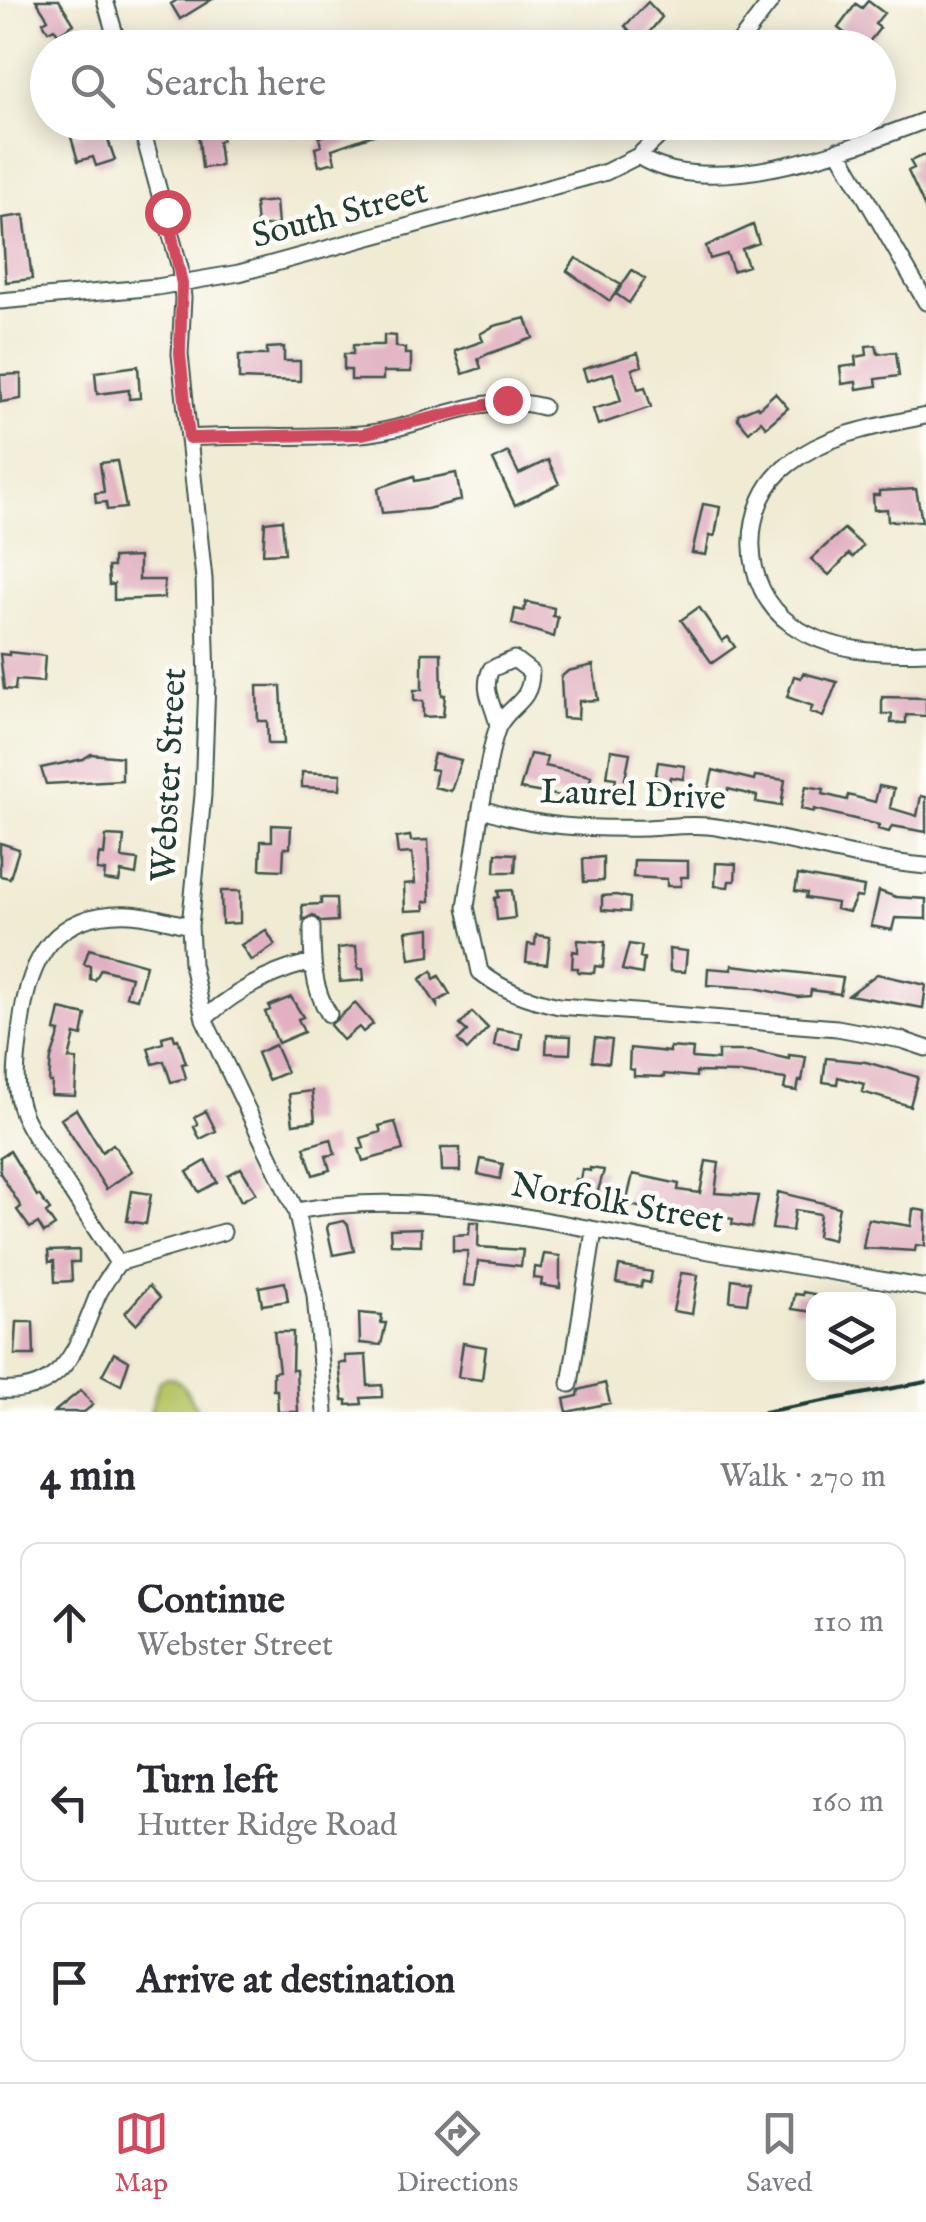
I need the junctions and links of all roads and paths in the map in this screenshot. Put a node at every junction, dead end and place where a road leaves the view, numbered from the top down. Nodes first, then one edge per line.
1 (106, 0) edge
2 (772, 0) edge
3 (114, 30) edge
4 (748, 30) edge
5 (926, 120) edge
6 (896, 130) edge
7 (145, 140) edge
8 (655, 140) edge
9 (867, 140) edge
10 (838, 150) junction
11 (638, 156) junction
12 (182, 284) junction
13 (0, 301) edge
14 (926, 302) edge
15 (544, 407) dead end
16 (926, 416) edge
17 (189, 438) junction
18 (926, 652) edge
19 (498, 726) dead end
20 (481, 808) junction
21 (926, 866) edge
22 (190, 926) junction
23 (312, 926) dead end
24 (312, 962) junction
25 (329, 1014) dead end
26 (204, 1018) junction
27 (926, 1048) edge
28 (296, 1212) junction
29 (594, 1230) junction
30 (223, 1232) dead end
31 (118, 1263) junction
32 (926, 1288) edge
33 (570, 1384) dead end
34 (0, 1390) edge
35 (326, 1412) edge

1 - 3 street
2 - 4 street
5 - 6 street
7 - 12 street, Webster Street
8 - 11 street, South Street
9 - 10 street
10 - 11 street
10 - 14 street
11 - 12 street, South Street
12 - 13 street, South Street
12 - 17 street, Webster Street
15 - 17 street
16 - 18 street
17 - 22 street, Webster Street
19 - 20 street
20 - 21 street, Laurel Drive
20 - 27 street
22 - 26 street, Webster Street
22 - 31 street
23 - 24 street
24 - 25 street
24 - 26 street
26 - 28 street, Webster Street
28 - 29 street, Norfolk Street
28 - 35 street, Webster Street
29 - 32 street, Norfolk Street
29 - 33 street
30 - 31 street
31 - 34 street

